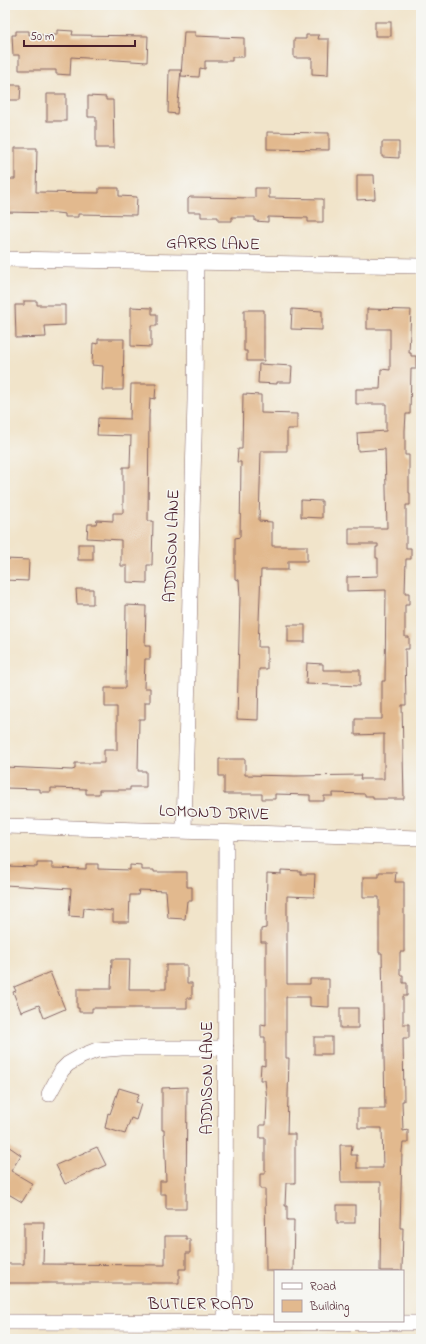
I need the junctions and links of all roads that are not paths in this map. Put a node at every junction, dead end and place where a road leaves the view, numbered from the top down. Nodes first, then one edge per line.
1 (5, 259) edge
2 (196, 263) junction
3 (421, 266) edge
4 (5, 826) edge
5 (184, 830) junction
6 (226, 833) junction
7 (421, 838) edge
8 (226, 1048) junction
9 (49, 1094) dead end
10 (5, 1322) edge
11 (225, 1323) junction
12 (421, 1323) edge

1 - 2 street, GARRS LANE
2 - 3 street, GARRS LANE
2 - 5 street, ADDISON LANE
4 - 5 street, LOMOND DRIVE
5 - 6 street, LOMOND DRIVE
6 - 7 street, LOMOND DRIVE
6 - 8 street, ADDISON LANE
8 - 9 street
8 - 11 street, ADDISON LANE
10 - 11 street, BUTLER ROAD
11 - 12 street, BUTLER ROAD

